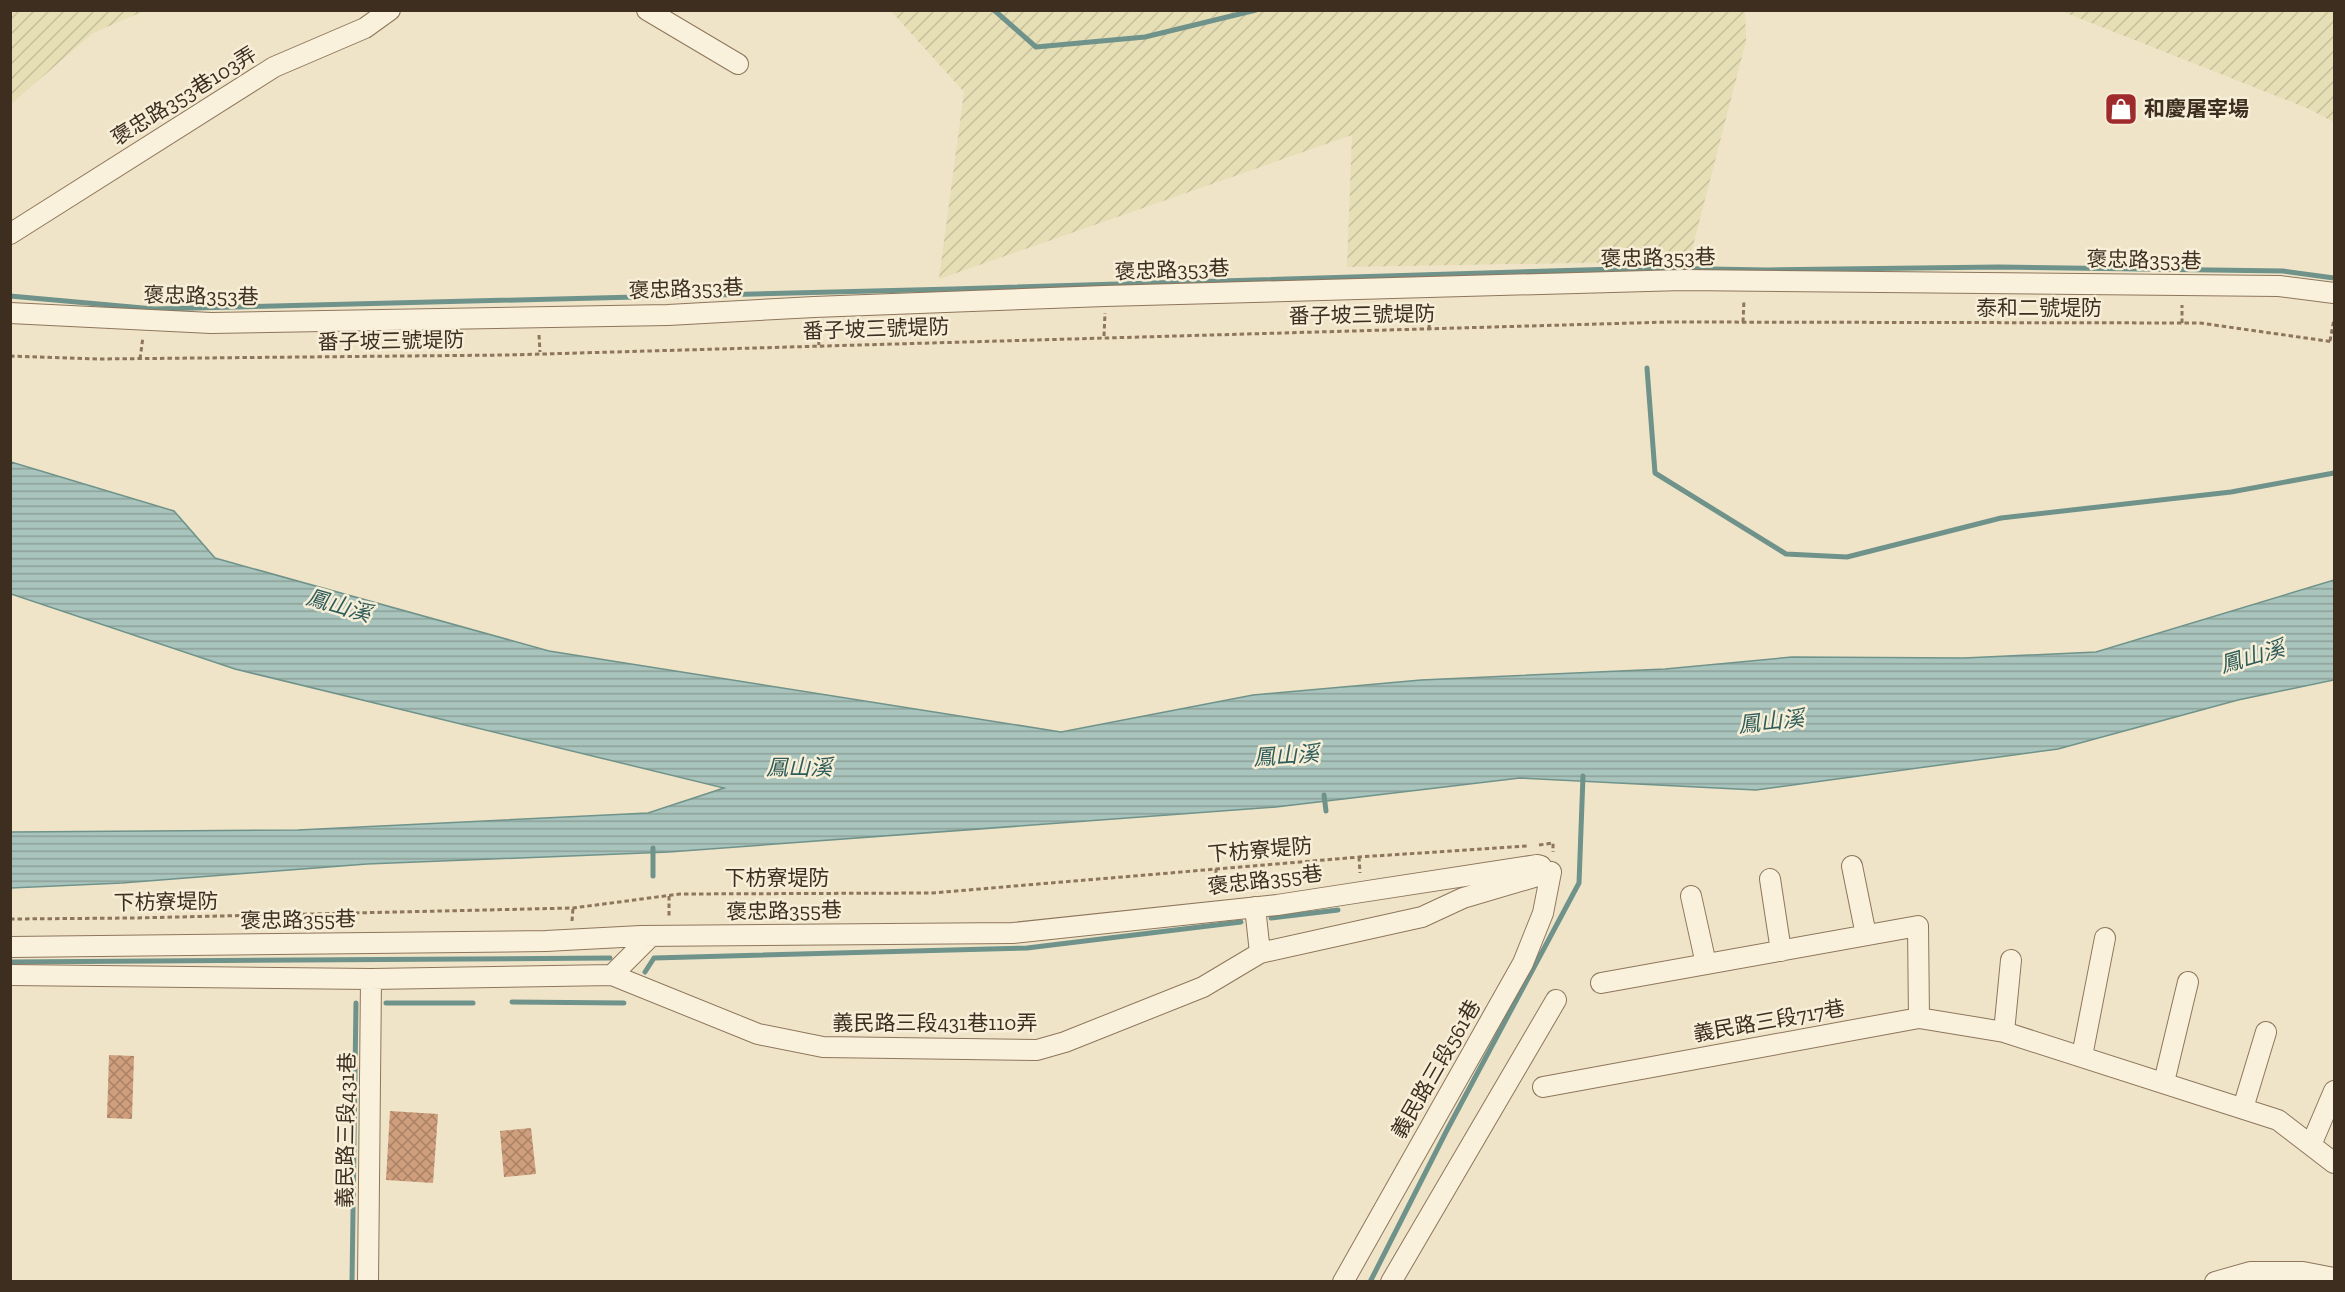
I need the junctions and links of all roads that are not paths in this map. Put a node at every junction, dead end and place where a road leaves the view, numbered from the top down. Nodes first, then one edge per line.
1 (390, 10) edge
2 (647, 10) edge
3 (738, 64) dead end
4 (10, 234) edge
5 (2334, 293) edge
6 (10, 313) edge
7 (1852, 866) dead end
8 (1551, 872) junction
9 (1770, 879) dead end
10 (1691, 896) dead end
11 (1255, 907) junction
12 (1866, 935) junction
13 (651, 936) junction
14 (2105, 938) dead end
15 (10, 946) edge
16 (1781, 951) junction
17 (1260, 953) junction
18 (2012, 960) dead end
19 (1706, 964) junction
20 (10, 975) edge
21 (612, 975) junction
22 (371, 980) junction
23 (2188, 982) dead end
24 (1601, 983) dead end
25 (1557, 1000) dead end
26 (1919, 1018) junction
27 (2004, 1032) junction
28 (2266, 1032) dead end
29 (2082, 1056) junction
30 (2164, 1082) junction
31 (1543, 1087) dead end
32 (2334, 1091) edge
33 (2242, 1108) junction
34 (2311, 1145) junction
35 (2334, 1162) edge
36 (2334, 1278) edge
37 (368, 1281) edge
38 (1343, 1281) edge
39 (1391, 1281) edge
40 (2215, 1281) edge

1 - 4 street, 褒忠路353巷103弄
2 - 3 street
5 - 6 street, 褒忠路353巷
7 - 12 street
8 - 11 street, 褒忠路355巷
8 - 17 street, 義民路三段431巷110弄
8 - 38 street, 義民路三段561巷
9 - 16 street
10 - 19 street
11 - 13 street, 褒忠路355巷
11 - 17 street
12 - 16 street
12 - 26 street
13 - 15 street, 褒忠路355巷
13 - 21 street
14 - 29 street
16 - 19 street
17 - 21 street, 義民路三段431巷110弄
18 - 27 street
19 - 24 street
20 - 22 street
21 - 22 street, 義民路三段431巷110弄
22 - 37 street, 義民路三段431巷
23 - 30 street
25 - 39 street
26 - 27 street, 義民路三段717巷
26 - 31 street, 義民路三段717巷
27 - 29 street, 義民路三段717巷
28 - 33 street
29 - 30 street, 義民路三段717巷
30 - 33 street, 義民路三段717巷
32 - 34 street
33 - 34 street, 義民路三段717巷
34 - 35 street, 義民路三段717巷
36 - 40 street

